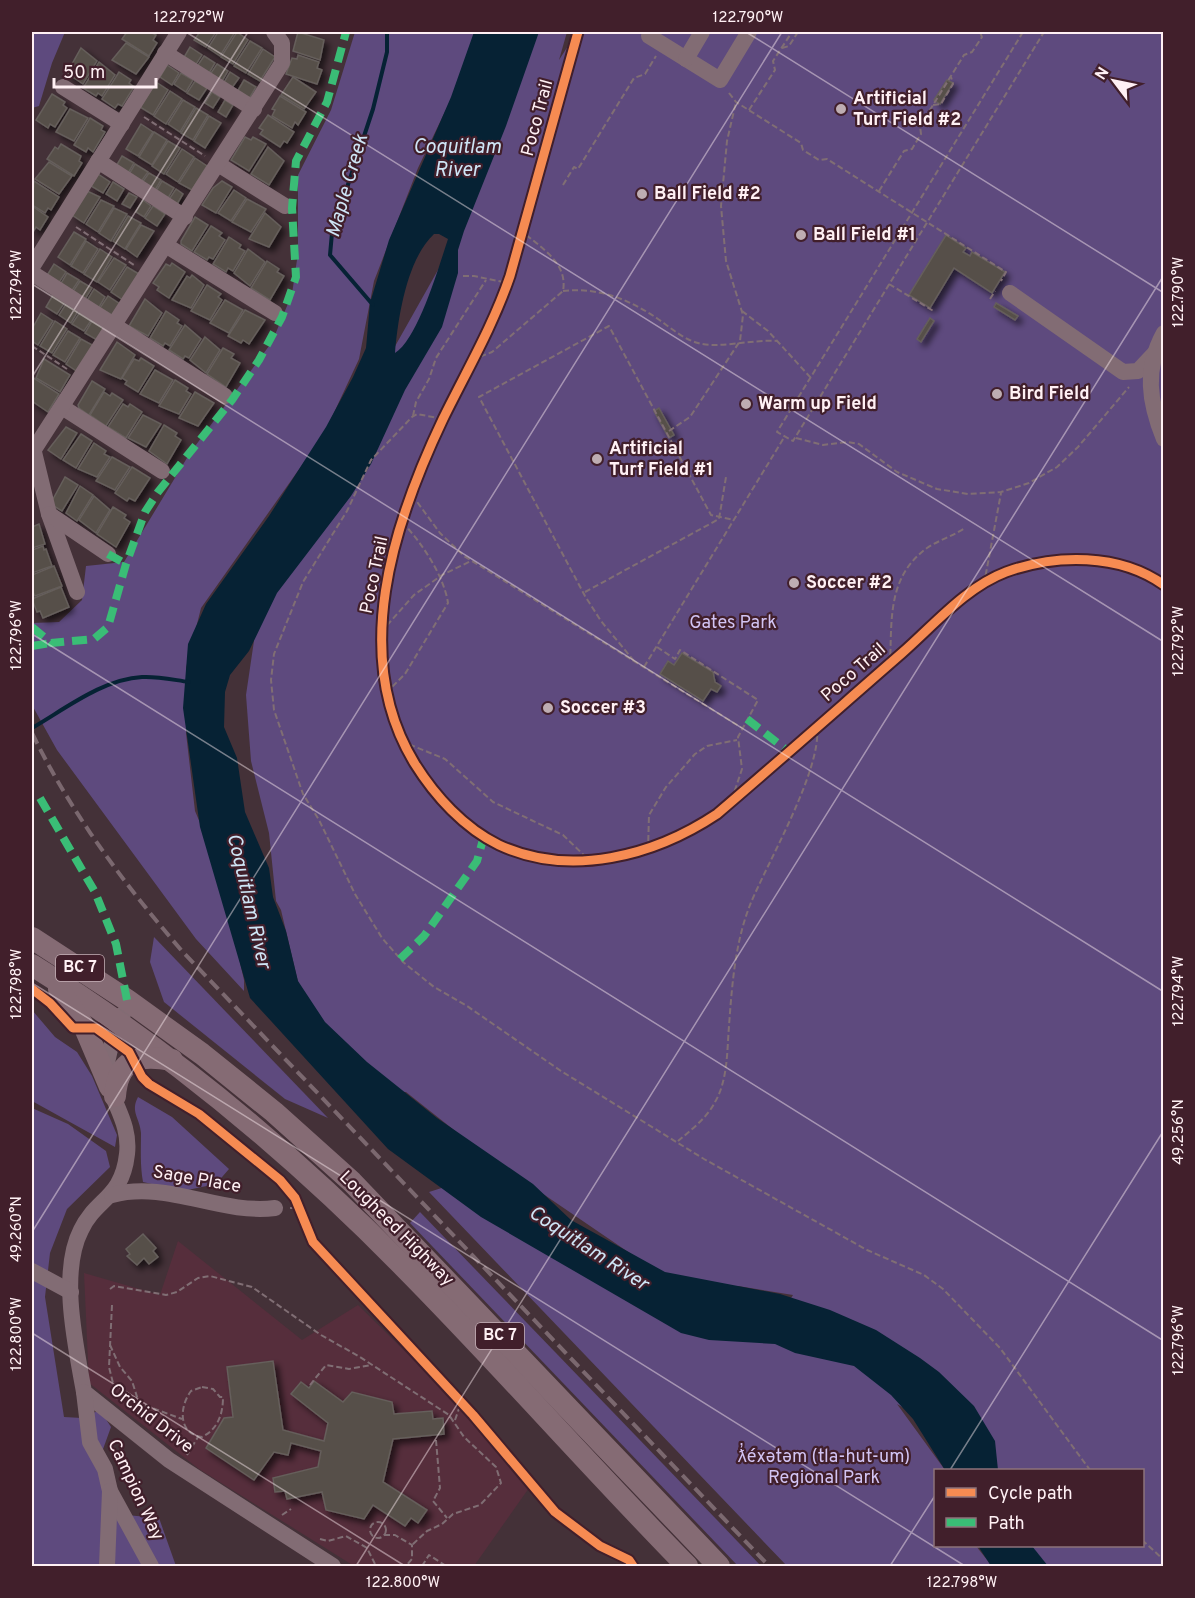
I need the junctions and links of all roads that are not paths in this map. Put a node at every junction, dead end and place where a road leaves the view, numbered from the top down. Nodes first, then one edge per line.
1 (179, 32) edge
2 (274, 32) edge
3 (652, 32) edge
4 (702, 32) edge
5 (750, 32) edge
6 (165, 53) junction
7 (686, 58) junction
8 (63, 87) dead end
9 (254, 109) junction
10 (122, 124) junction
11 (98, 161) junction
12 (218, 164) junction
13 (285, 206) dead end
14 (185, 217) junction
15 (167, 246) junction
16 (32, 267) edge
17 (32, 273) edge
18 (1010, 293) dead end
19 (275, 313) dead end
20 (115, 326) junction
21 (1164, 333) edge
22 (1154, 354) junction
23 (225, 396) dead end
24 (62, 407) junction
25 (1164, 439) edge
26 (32, 448) edge
27 (162, 471) dead end
28 (49, 514) junction
29 (108, 554) dead end
30 (77, 592) dead end
31 (32, 938) edge
32 (40, 970) edge
33 (127, 1000) junction
34 (119, 1024) junction
35 (172, 1060) junction
36 (113, 1091) junction
37 (112, 1195) junction
38 (275, 1208) dead end
39 (32, 1271) edge
40 (71, 1292) junction
41 (84, 1392) junction
42 (110, 1491) junction
43 (668, 1558) edge
44 (106, 1566) edge
45 (151, 1566) edge
46 (333, 1566) edge
47 (687, 1566) edge
48 (719, 1566) edge

1 - 6 street
2 - 9 street
3 - 7 street
4 - 7 street
5 - 7 street
6 - 9 street
6 - 10 street
8 - 10 street
9 - 12 street
10 - 11 street
11 - 14 street
11 - 16 street
12 - 13 street
12 - 14 street
14 - 15 street
15 - 19 street
15 - 20 street
17 - 20 street
18 - 22 street
20 - 23 street
20 - 24 street
21 - 22 street
22 - 25 street
24 - 26 street
24 - 27 street
26 - 28 street
28 - 29 street
28 - 30 street
31 - 33 main road, Lougheed Highway / BC 7
32 - 34 main road, Lougheed Highway / BC 7
32 - 36 main road
33 - 34 street, Orchid Drive
33 - 48 main road, Lougheed Highway / BC 7
34 - 35 main road, Lougheed Highway / BC 7
34 - 36 street, Orchid Drive
35 - 36 main road
35 - 43 main road, Lougheed Highway / BC 7
36 - 37 street, Orchid Drive
37 - 38 street, Sage Place
37 - 40 street, Orchid Drive
39 - 40 street
40 - 41 street, Orchid Drive
41 - 42 street, Campion Way
41 - 46 street, Orchid Drive
42 - 44 street
42 - 45 street, Campion Way
43 - 47 main road, Lougheed Highway / BC 7

